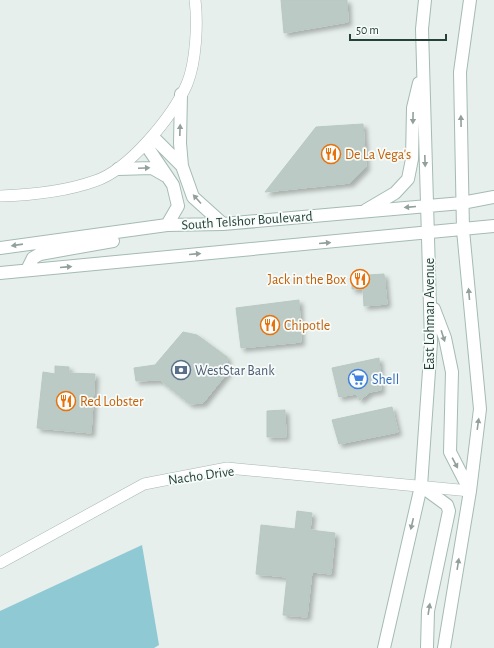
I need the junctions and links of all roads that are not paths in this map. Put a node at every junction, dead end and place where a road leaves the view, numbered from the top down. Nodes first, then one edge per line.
1 (195, 0) edge
2 (425, 0) edge
3 (470, 0) edge
4 (423, 66) junction
5 (181, 94) junction
6 (149, 141) junction
7 (182, 166) junction
8 (118, 169) junction
9 (168, 176) junction
10 (0, 196) edge
11 (494, 198) edge
12 (462, 203) junction
13 (427, 206) junction
14 (363, 211) junction
15 (223, 224) junction
16 (167, 225) junction
17 (494, 226) edge
18 (141, 229) junction
19 (463, 230) junction
20 (428, 233) junction
21 (0, 248) edge
22 (27, 270) junction
23 (0, 273) edge
24 (430, 299) junction
25 (421, 486) junction
26 (470, 491) junction
27 (0, 563) edge
28 (384, 648) edge
29 (427, 648) edge
30 (444, 648) edge

1 - 5 street
2 - 4 main road, East Lohman Avenue
12 -> 3 main road
4 -> 13 main road, East Lohman Avenue
4 -> 14 main road
5 - 6 street
7 -> 5 main road
6 - 7 main road
6 - 8 street
6 - 9 main road
15 -> 7 main road
8 -> 9 main road
8 - 10 street
9 - 16 main road
11 - 12 main road, South Telshor Boulevard
12 - 13 main road, South Telshor Boulevard
12 - 19 main road
13 -> 14 main road, South Telshor Boulevard
13 - 20 main road, East Lohman Avenue
14 - 15 main road, South Telshor Boulevard
15 - 16 main road, South Telshor Boulevard
16 - 18 main road, South Telshor Boulevard
17 - 19 main road, South Telshor Boulevard
18 -> 21 main road, South Telshor Boulevard
18 - 22 main road
19 - 20 main road, South Telshor Boulevard
26 -> 19 main road
22 -> 20 main road, South Telshor Boulevard
20 - 24 main road, East Lohman Avenue
22 - 23 main road, South Telshor Boulevard
24 - 25 main road, East Lohman Avenue
24 -> 26 main road
25 - 26 street, Nacho Drive
25 - 27 street, Nacho Drive
25 -> 28 main road, East Lohman Avenue
29 -> 25 main road
30 -> 26 main road

